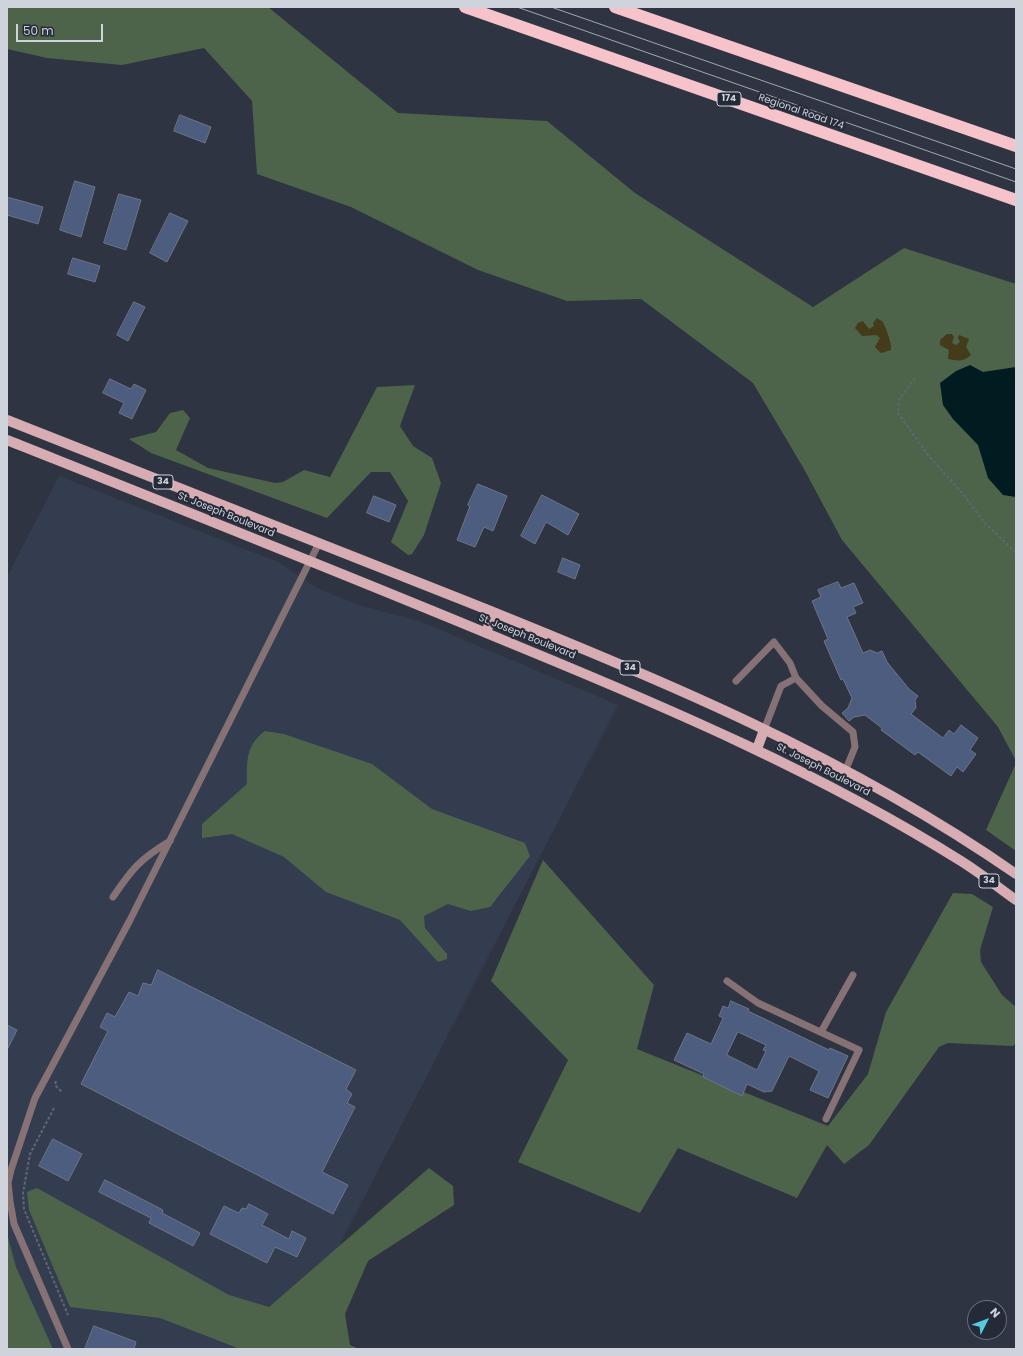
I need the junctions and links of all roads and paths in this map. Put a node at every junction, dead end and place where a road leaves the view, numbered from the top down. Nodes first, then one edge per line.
1 (465, 7) edge
2 (615, 7) edge
3 (1016, 146) edge
4 (1016, 200) edge
5 (915, 378) dead end
6 (7, 420) edge
7 (7, 440) edge
8 (319, 543) junction
9 (1016, 553) edge
10 (311, 562) junction
11 (493, 612) junction
12 (486, 633) junction
13 (796, 678) junction
14 (736, 681) dead end
15 (764, 730) junction
16 (757, 749) junction
17 (846, 769) junction
18 (170, 841) junction
19 (1016, 874) edge
20 (113, 897) dead end
21 (1016, 900) edge
22 (853, 975) dead end
23 (727, 981) dead end
24 (821, 1032) junction
25 (59, 1075) dead end
26 (62, 1092) dead end
27 (54, 1108) dead end
28 (826, 1119) dead end
29 (68, 1315) dead end
30 (68, 1349) edge

1 - 4 highway, Regional Road 174 / 174
2 - 3 highway
5 - 9 path
6 - 8 main road, St. Joseph Boulevard / 34
7 - 10 main road, St. Joseph Boulevard / 34
8 - 10 lane
8 - 11 main road, St. Joseph Boulevard / 34
10 - 12 main road, St. Joseph Boulevard / 34
10 - 18 lane
11 - 12 main road
11 - 15 main road, St. Joseph Boulevard / 34
12 - 16 main road, St. Joseph Boulevard / 34
13 - 14 lane
13 - 15 lane
13 - 17 lane
15 - 16 main road
15 - 17 main road, St. Joseph Boulevard / 34
16 - 21 main road, St. Joseph Boulevard / 34
17 - 19 main road, St. Joseph Boulevard / 34
18 - 20 lane
18 - 30 lane
22 - 24 lane
23 - 24 lane
24 - 28 lane
25 - 26 path
27 - 29 path

